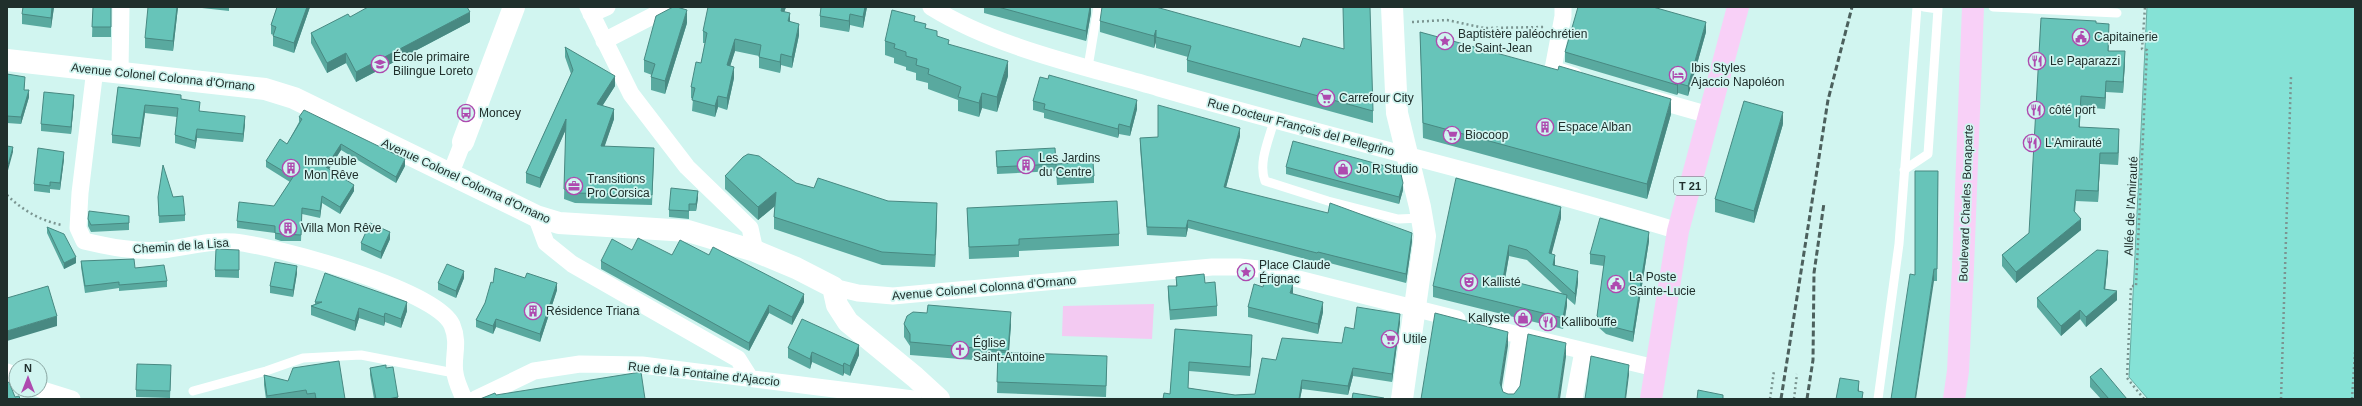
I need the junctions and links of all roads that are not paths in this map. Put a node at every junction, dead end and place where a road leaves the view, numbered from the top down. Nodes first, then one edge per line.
1 (121, 7) edge
2 (514, 7) edge
3 (607, 7) edge
4 (670, 7) edge
5 (931, 7) edge
6 (1098, 7) edge
7 (1563, 7) edge
8 (1738, 7) edge
9 (1917, 7) edge
10 (1924, 7) edge
11 (1973, 7) edge
12 (1993, 7) edge
13 (590, 11) edge
14 (2117, 13) dead end
15 (1392, 16) edge
16 (604, 41) junction
17 (7, 60) edge
18 (1088, 67) junction
19 (95, 70) junction
20 (120, 72) junction
21 (1591, 80) edge
22 (1636, 94) edge
23 (1709, 115) junction
24 (1274, 121) junction
25 (463, 142) joint
26 (1406, 155) junction
27 (1904, 170) junction
28 (450, 175) junction
29 (536, 216) junction
30 (1422, 218) junction
31 (1678, 231) junction
32 (755, 251) junction
33 (833, 287) junction
34 (1415, 309) junction
35 (1520, 336) junction
36 (1583, 351) junction
37 (1655, 368) junction
38 (454, 373) junction
39 (750, 378) junction
40 (193, 391) dead end
41 (48, 392) edge
42 (72, 399) edge
43 (464, 399) edge
44 (476, 399) edge
45 (913, 399) edge
46 (938, 399) edge
47 (1402, 399) edge
48 (1510, 399) edge
49 (1574, 399) edge
50 (1651, 399) edge
51 (1878, 399) edge
52 (1954, 399) edge

1 - 20 street
2 - 25 street
3 - 13 street
4 - 16 street
5 - 18 street, Rue Docteur François del Pellegrino
6 - 18 lane
7 - 21 street
8 - 23 main road, T 21
9 - 27 lane
10 - 27 lane
11 - 52 main road, Boulevard Charles Bonaparte
12 - 14 lane
13 - 16 street
15 - 26 street
16 - 32 street
17 - 19 street, Avenue Colonel Colonna d'Ornano
18 - 24 street, Rue Docteur François del Pellegrino
19 - 20 street, Avenue Colonel Colonna d'Ornano
19 - 38 street, Chemin de la Lisa
20 - 28 street, Avenue Colonel Colonna d'Ornano
22 - 23 street
23 - 31 main road, T 21
24 - 26 street, Rue Docteur François del Pellegrino
24 - 30 lane
25 - 28 street
26 - 30 street
26 - 31 street, Rue Docteur François del Pellegrino
27 - 51 lane
28 - 29 street, Avenue Colonel Colonna d'Ornano
29 - 32 street, Avenue Colonel Colonna d'Ornano
29 - 39 street
30 - 34 street
31 - 37 main road, T 21
32 - 33 street, Avenue Colonel Colonna d'Ornano
33 - 34 street, Avenue Colonel Colonna d'Ornano
33 - 46 street
34 - 35 street, Avenue Colonel Colonna d'Ornano
34 - 47 street
35 - 36 street, Avenue Colonel Colonna d'Ornano
35 - 48 street
36 - 37 street, Avenue Colonel Colonna d'Ornano
36 - 49 street
37 - 50 main road, T 21
38 - 40 lane
38 - 43 street, Chemin de la Lisa
39 - 44 street, Rue de la Fontaine d'Ajaccio
39 - 45 street, Rue de la Fontaine d'Ajaccio
41 - 42 street

